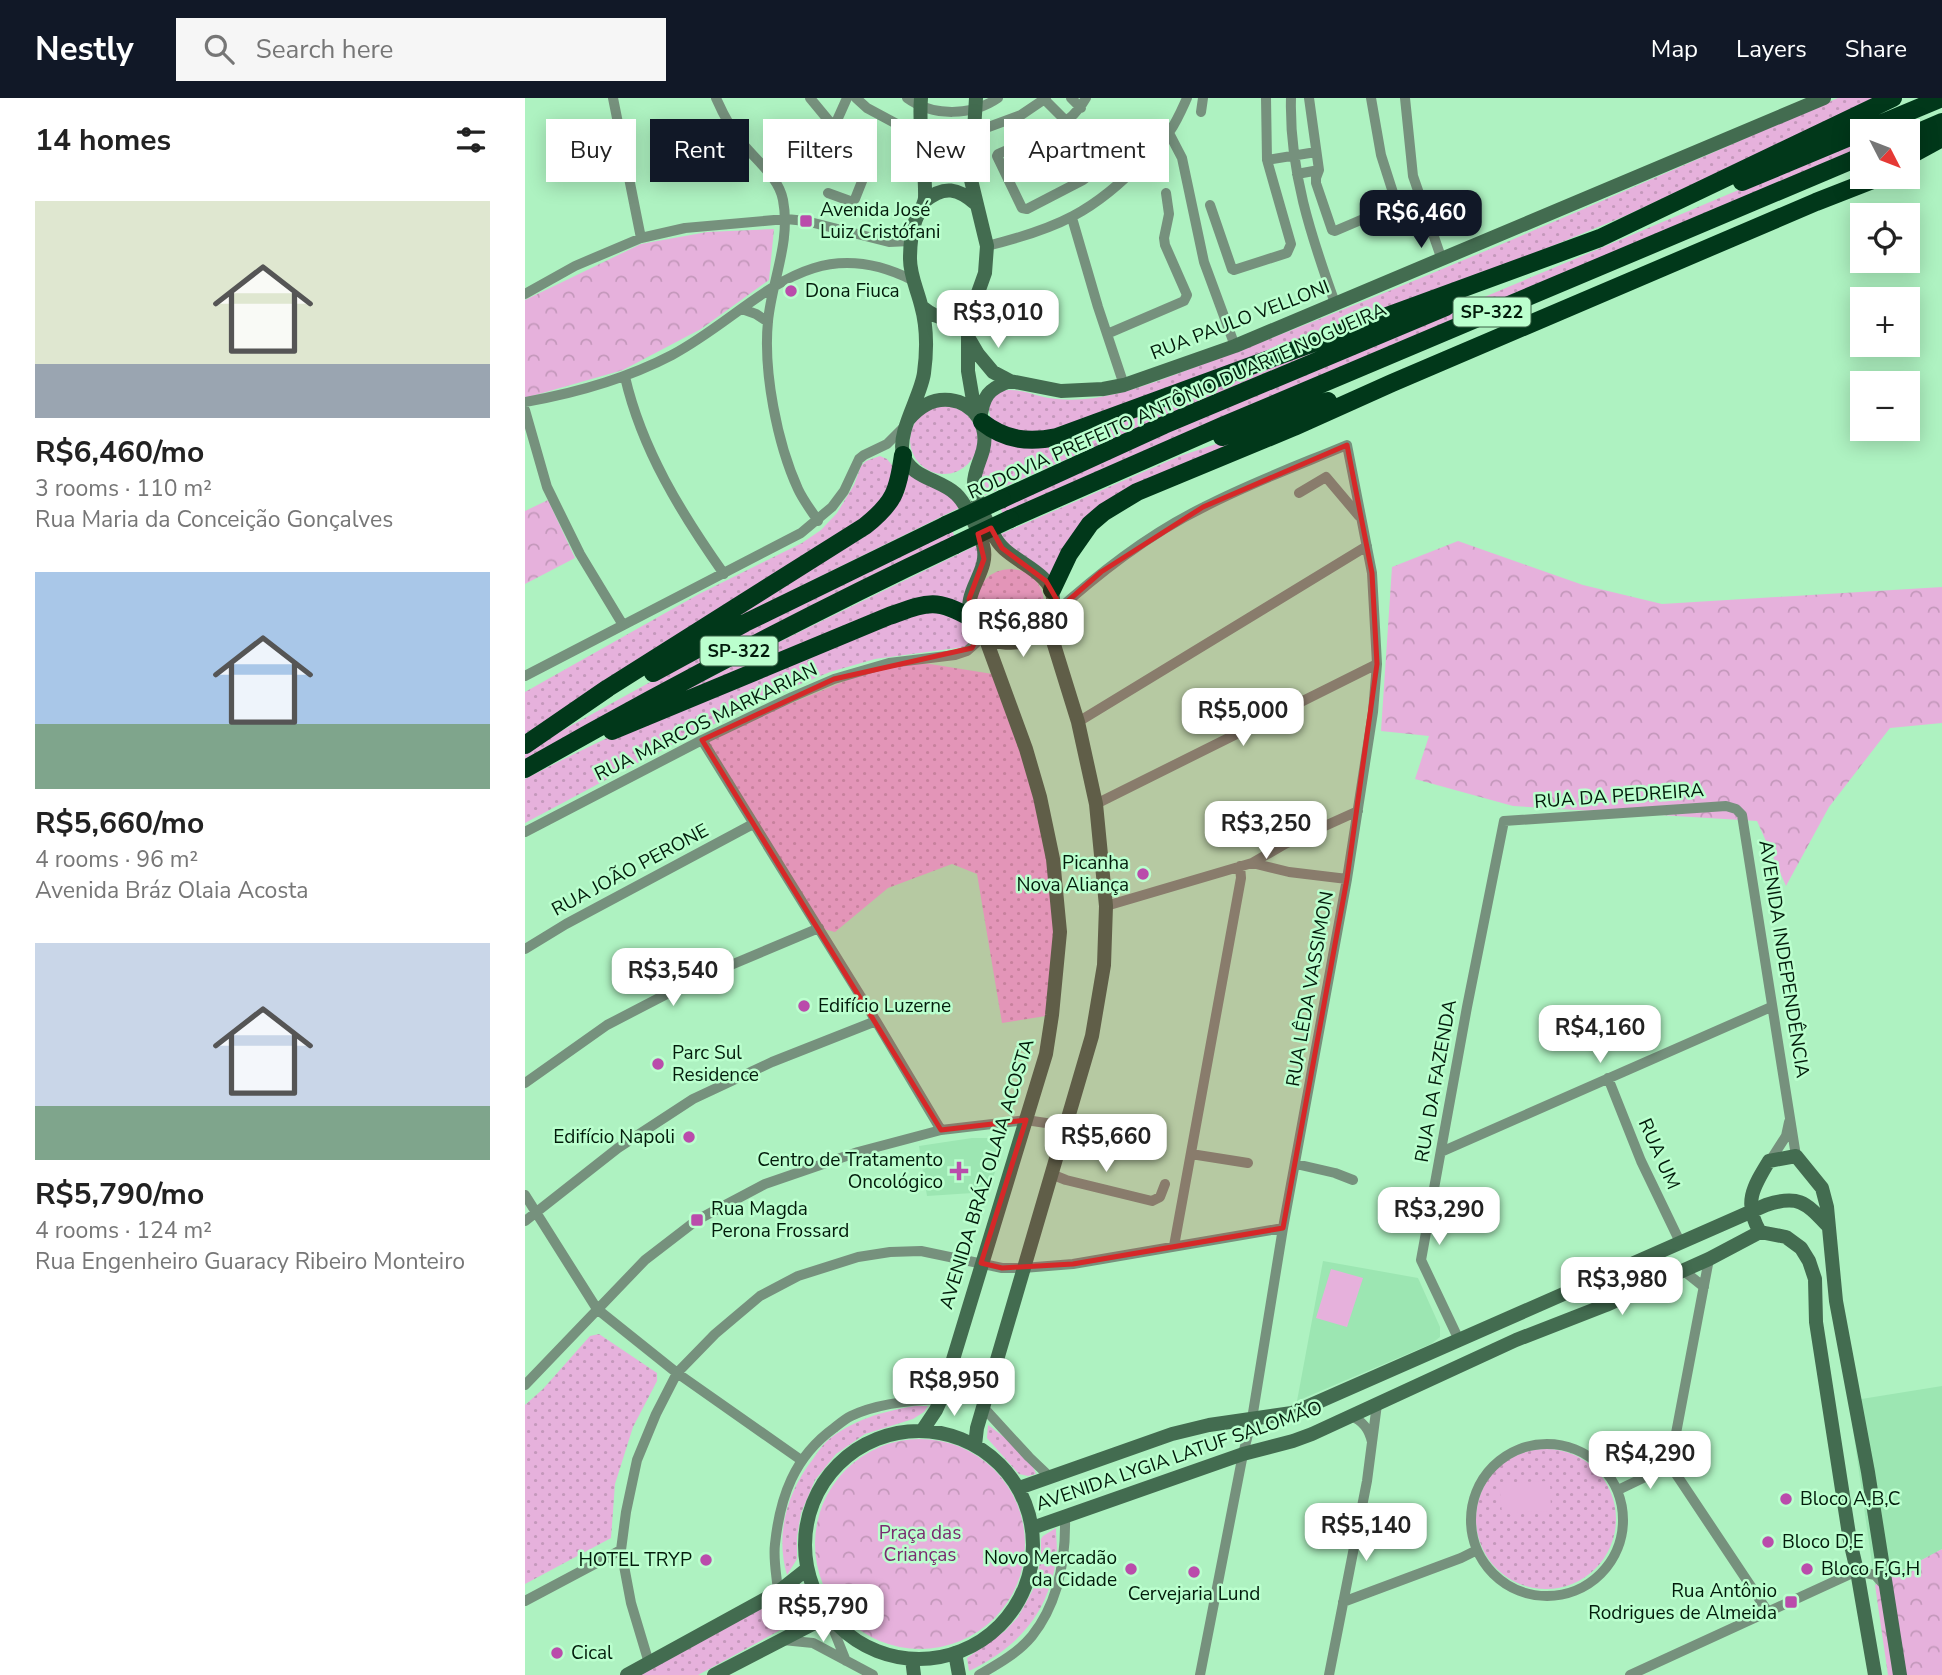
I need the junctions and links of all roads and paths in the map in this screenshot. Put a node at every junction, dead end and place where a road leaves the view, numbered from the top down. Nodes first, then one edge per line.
1 (613, 98) edge
2 (716, 98) edge
3 (810, 98) edge
4 (847, 98) edge
5 (856, 98) edge
6 (907, 98) edge
7 (997, 98) edge
8 (1045, 98) edge
9 (1071, 98) edge
10 (1187, 98) edge
11 (1203, 98) edge
12 (1266, 98) edge
13 (1291, 98) edge
14 (1309, 98) edge
15 (1371, 98) edge
16 (1405, 98) edge
17 (1824, 98) edge
18 (1893, 98) edge
19 (1942, 98) edge
20 (921, 102) edge
21 (1084, 103) edge
22 (976, 104) edge
23 (1201, 112) dead end
24 (827, 119) edge
25 (838, 119) edge
26 (1064, 119) edge
27 (1070, 119) edge
28 (1891, 119) edge
29 (891, 121) edge
30 (1942, 122) edge
31 (990, 126) edge
32 (1920, 131) edge
33 (1169, 133) joint
34 (1850, 136) edge
35 (1942, 138) edge
36 (1004, 151) edge
37 (1920, 151) edge
38 (1316, 152) junction
39 (1942, 152) edge
40 (1293, 157) junction
41 (1267, 160) junction
42 (1850, 161) edge
43 (1920, 161) edge
44 (1319, 170) junction
45 (1004, 171) edge
46 (1297, 174) junction
47 (862, 182) edge
48 (924, 182) edge
49 (971, 182) edge
50 (1010, 182) edge
51 (1079, 182) edge
52 (1122, 182) edge
53 (1850, 186) edge
54 (1850, 189) edge
55 (828, 192) dead end
56 (1167, 193) dead end
57 (925, 201) junction
58 (1816, 202) junction
59 (976, 204) junction
60 (1210, 205) dead end
61 (1072, 218) junction
62 (786, 219) junction
63 (641, 237) junction
64 (1600, 238) junction
65 (911, 241) junction
66 (987, 246) junction
67 (1441, 260) junction
68 (912, 280) junction
69 (775, 285) junction
70 (525, 294) edge
71 (975, 301) junction
72 (1335, 303) junction
73 (922, 307) junction
74 (742, 309) junction
75 (768, 322) junction
76 (1107, 334) junction
77 (968, 337) junction
78 (1235, 346) junction
79 (625, 377) junction
80 (1010, 381) junction
81 (1392, 383) junction
82 (1124, 385) junction
83 (525, 402) edge
84 (525, 410) edge
85 (979, 418) junction
86 (908, 421) junction
87 (875, 451) junction
88 (903, 455) junction
89 (1122, 471) junction
90 (1299, 493) dead end
91 (1362, 519) junction
92 (818, 521) junction
93 (1367, 547) junction
94 (724, 574) junction
95 (1052, 590) junction
96 (1049, 619) junction
97 (623, 625) junction
98 (979, 629) junction
99 (1377, 664) junction
100 (525, 676) edge
101 (1078, 722) junction
102 (702, 740) junction
103 (525, 745) edge
104 (527, 768) edge
105 (1096, 804) junction
106 (1736, 809) joint
107 (1358, 811) junction
108 (1504, 821) joint
109 (753, 824) junction
110 (525, 832) edge
111 (1285, 844) junction
112 (1252, 863) junction
113 (1240, 866) junction
114 (1289, 872) junction
115 (1347, 880) junction
116 (1106, 906) junction
117 (819, 928) junction
118 (525, 949) edge
119 (1771, 1007) junction
120 (876, 1021) junction
121 (1608, 1078) junction
122 (525, 1083) edge
123 (1790, 1118) junction
124 (1026, 1120) junction
125 (1066, 1126) junction
126 (941, 1130) junction
127 (1441, 1152) junction
128 (1191, 1154) junction
129 (1796, 1156) junction
130 (1769, 1161) junction
131 (1248, 1163) dead end
132 (1296, 1164) junction
133 (1051, 1174) junction
134 (1353, 1180) dead end
135 (1165, 1184) dead end
136 (525, 1195) edge
137 (1751, 1211) junction
138 (536, 1213) junction
139 (525, 1221) edge
140 (1828, 1226) junction
141 (1283, 1228) junction
142 (1760, 1232) junction
143 (1680, 1242) junction
144 (1174, 1246) junction
145 (1709, 1259) junction
146 (981, 1263) junction
147 (1023, 1268) junction
148 (1684, 1271) junction
149 (1704, 1287) junction
150 (597, 1309) junction
151 (1459, 1340) junction
152 (1465, 1365) junction
153 (677, 1373) junction
154 (525, 1385) edge
155 (941, 1399) junction
156 (1377, 1404) junction
157 (983, 1407) junction
158 (1351, 1416) junction
159 (1252, 1419) junction
160 (922, 1431) junction
161 (975, 1445) junction
162 (1373, 1446) junction
163 (1243, 1454) junction
164 (801, 1460) junction
165 (1670, 1465) junction
166 (1050, 1477) junction
167 (1019, 1489) junction
168 (1618, 1490) junction
169 (1065, 1516) junction
170 (1032, 1528) junction
171 (621, 1550) junction
172 (1478, 1550) junction
173 (807, 1569) junction
174 (1857, 1571) junction
175 (1887, 1588) junction
176 (778, 1592) junction
177 (525, 1601) edge
178 (1343, 1602) junction
179 (1768, 1612) junction
180 (828, 1616) junction
181 (782, 1640) junction
182 (955, 1653) junction
183 (912, 1659) junction
184 (846, 1661) junction
185 (649, 1663) junction
186 (1200, 1674) edge
187 (627, 1675) edge
188 (713, 1675) edge
189 (873, 1675) edge
190 (914, 1675) edge
191 (959, 1675) edge
192 (979, 1675) edge
193 (1329, 1675) edge
194 (1630, 1675) edge
195 (1875, 1675) edge
196 (1901, 1675) edge

1 - 63 street
2 - 62 street
3 - 24 street
4 - 25 street
5 - 29 street
6 - 20 street
7 - 22 street
8 - 26 street
8 - 31 street
9 - 21 street
10 - 33 street
11 - 23 street
12 - 41 street
13 - 40 street
14 - 38 street
15 - 44 street
16 - 67 street
17 - 67 main road, RUA PAULO VELLONI
18 - 64 highway
19 - 28 highway, RODOVIA PREFEITO ANTÔNIO DUARTE NOGUEIRA / SP-322
20 - 22 street
21 - 27 street
30 - 32 highway
33 - 78 street
34 - 64 highway, RODOVIA PREFEITO ANTÔNIO DUARTE NOGUEIRA / SP-322
35 - 37 highway
36 - 45 street
38 - 40 street
38 - 44 street
39 - 43 highway
40 - 41 street
40 - 46 street
41 - 60 street
42 - 89 highway, RODOVIA PREFEITO ANTÔNIO DUARTE NOGUEIRA / SP-322
44 - 46 street
46 - 72 street
47 - 55 street
48 - 57 main road
49 - 59 main road
50 - 51 street
52 - 61 street
53 - 58 highway
54 - 58 highway
56 - 76 street
57 - 59 main road
57 - 65 main road
58 - 81 highway
59 - 66 main road
61 - 66 street
61 - 76 street
62 - 63 street
62 - 65 street
62 - 69 street
63 - 70 street
64 - 85 highway
64 - 103 highway, RODOVIA PREFEITO ANTÔNIO DUARTE NOGUEIRA / SP-322, bridge
65 - 68 main road
66 - 71 main road
67 - 72 main road, RUA PAULO VELLONI
68 - 69 street
68 - 73 main road
69 - 74 street
69 - 75 street
71 - 73 main road
71 - 77 main road
72 - 78 main road, RUA PAULO VELLONI
73 - 86 main road
74 - 75 street
74 - 79 street
75 - 92 street
76 - 82 street
77 - 80 main road, RUA PAULO VELLONI
77 - 85 main road
78 - 82 main road, RUA PAULO VELLONI
79 - 83 street
79 - 94 street
80 - 82 main road, RUA PAULO VELLONI
80 - 85 main road
81 - 89 highway
81 - 95 highway
84 - 97 street
85 - 86 main road
85 - 95 main road
86 - 87 street
86 - 88 main road
87 - 88 street
87 - 92 street
88 - 98 main road
88 - 103 highway
89 - 104 highway, RODOVIA PREFEITO ANTÔNIO DUARTE NOGUEIRA / SP-322, bridge
90 - 91 street
91 - 93 street, RUA LÊDA VASSIMON
91 - 96 street, RUA LÊDA VASSIMON
92 - 94 street
93 - 99 street, RUA LÊDA VASSIMON
93 - 101 street
94 - 97 street
95 - 96 main road
96 - 98 main road
96 - 101 main road
97 - 100 street
98 - 102 street, RUA MARCOS MARKARIAN
98 - 104 highway
98 - 124 main road, AVENIDA BRÁZ OLAIA ACOSTA
99 - 105 street
99 - 107 street, RUA LÊDA VASSIMON
101 - 105 main road
102 - 109 street
102 - 110 street, RUA MARCOS MARKARIAN
105 - 116 main road
106 - 108 street, RUA DA PEDREIRA
106 - 119 street, AVENIDA INDEPENDÊNCIA
107 - 111 street
107 - 115 street, RUA LÊDA VASSIMON
108 - 127 street, RUA DA FAZENDA
109 - 117 street
109 - 118 street, RUA JOÃO PERONE
111 - 112 street
111 - 114 street
112 - 113 street
112 - 114 street
113 - 116 street
113 - 128 street
114 - 115 street
115 - 132 street, RUA LÊDA VASSIMON
116 - 125 main road
117 - 120 street
117 - 122 street
119 - 121 street
119 - 123 street, AVENIDA INDEPENDÊNCIA
120 - 126 street
120 - 138 street
121 - 127 street
121 - 143 street, RUA UM
123 - 129 street, AVENIDA INDEPENDÊNCIA
123 - 130 street
124 - 125 street
124 - 126 street
124 - 146 main road, AVENIDA BRÁZ OLAIA ACOSTA
125 - 133 main road
126 - 150 street
127 - 151 street, RUA DA FAZENDA
128 - 131 street
128 - 144 street
129 - 130 main road
129 - 140 main road
130 - 137 main road
132 - 134 street
132 - 141 street, RUA LÊDA VASSIMON
133 - 135 street
133 - 147 main road
136 - 138 street
137 - 140 main road
137 - 142 main road
137 - 143 main road, AVENIDA LYGIA LATUF SALOMÃO
138 - 139 street
138 - 150 street
140 - 175 main road
141 - 144 street
141 - 159 street, RUA LÊDA VASSIMON
142 - 145 main road, AVENIDA LYGIA LATUF SALOMÃO
142 - 174 main road
143 - 151 main road, AVENIDA LYGIA LATUF SALOMÃO
144 - 147 street
145 - 148 main road, AVENIDA LYGIA LATUF SALOMÃO
145 - 149 street
146 - 147 street
146 - 153 street
146 - 155 main road, AVENIDA BRÁZ OLAIA ACOSTA
147 - 157 main road
148 - 149 street
148 - 152 main road, AVENIDA LYGIA LATUF SALOMÃO
149 - 165 street
150 - 153 street
150 - 154 street
151 - 152 main road
151 - 159 main road, AVENIDA LYGIA LATUF SALOMÃO
152 - 156 main road, AVENIDA LYGIA LATUF SALOMÃO
153 - 164 street
153 - 171 street
155 - 160 main road, AVENIDA BRÁZ OLAIA ACOSTA
155 - 164 street
156 - 158 main road, AVENIDA LYGIA LATUF SALOMÃO
156 - 162 street
157 - 161 main road
157 - 166 street
158 - 162 street
158 - 163 main road, AVENIDA LYGIA LATUF SALOMÃO
159 - 163 street, RUA LÊDA VASSIMON
159 - 166 main road, AVENIDA LYGIA LATUF SALOMÃO
160 - 161 main road
160 - 173 main road
161 - 167 main road
162 - 178 street
163 - 169 main road, AVENIDA LYGIA LATUF SALOMÃO
163 - 186 street, RUA LÊDA VASSIMON
164 - 176 street
165 - 168 street
165 - 179 street
166 - 167 main road, AVENIDA LYGIA LATUF SALOMÃO
167 - 170 main road
168 - 172 street
168 - 172 street
169 - 170 main road, AVENIDA LYGIA LATUF SALOMÃO
169 - 192 street
170 - 182 main road
171 - 177 street
171 - 185 street
172 - 178 street
173 - 176 main road
173 - 180 main road
174 - 175 street
174 - 179 street
174 - 195 main road
175 - 196 main road
176 - 185 main road
178 - 193 street
179 - 194 street
180 - 181 main road
180 - 183 main road
180 - 184 street
181 - 184 street
181 - 188 main road
182 - 183 main road
182 - 191 main road
183 - 190 main road
184 - 189 street
185 - 187 main road

